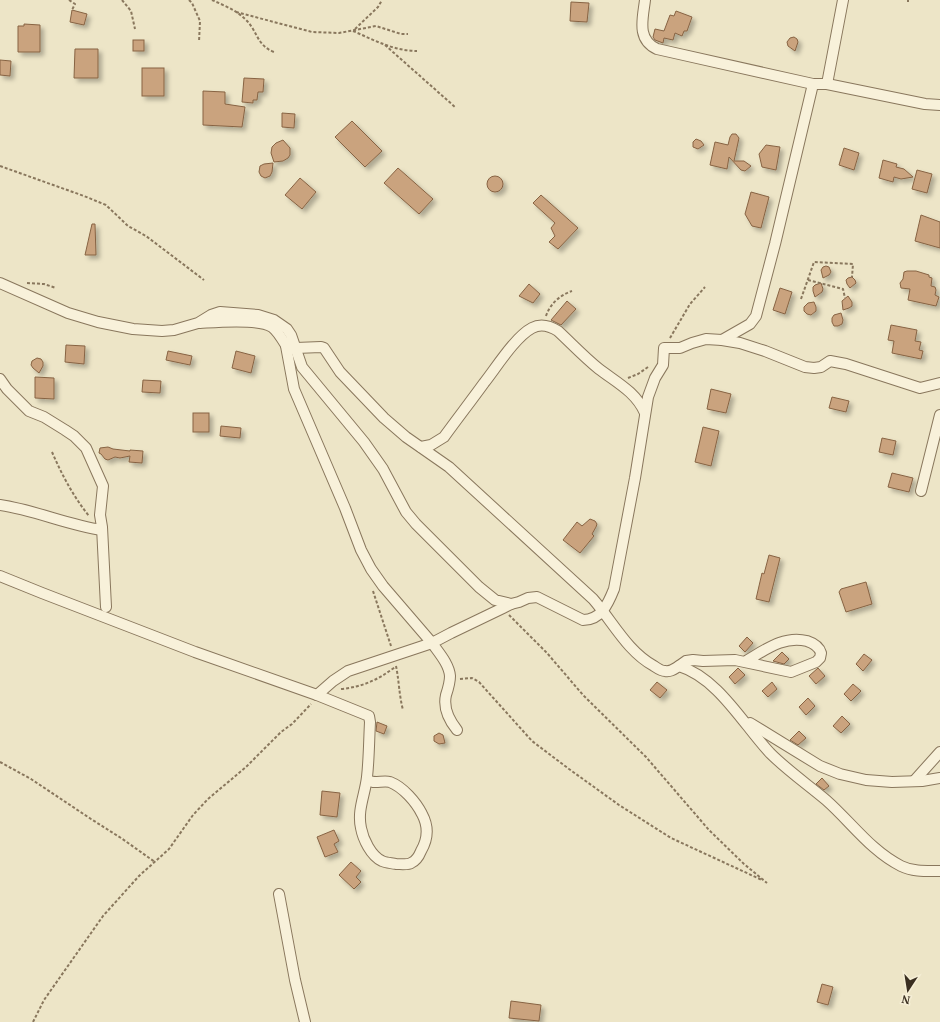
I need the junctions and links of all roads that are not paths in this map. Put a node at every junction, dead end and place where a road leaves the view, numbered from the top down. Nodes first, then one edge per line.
1 (645, 0) edge
2 (843, 0) edge
3 (813, 84) junction
4 (827, 84) junction
5 (940, 105) edge
6 (4, 285) edge
7 (198, 323) junction
8 (722, 340) junction
9 (286, 346) junction
10 (296, 348) junction
11 (302, 367) junction
12 (0, 379) edge
13 (940, 383) edge
14 (4, 386) edge
15 (645, 413) junction
16 (940, 415) edge
17 (940, 431) edge
18 (421, 447) junction
19 (938, 453) edge
20 (0, 505) edge
21 (102, 530) junction
22 (0, 576) edge
23 (507, 606) junction
24 (106, 607) dead end
25 (602, 611) junction
26 (593, 619) junction
27 (621, 636) junction
28 (432, 643) junction
29 (746, 661) junction
30 (679, 666) junction
31 (320, 693) junction
32 (743, 718) junction
33 (457, 730) dead end
34 (940, 752) edge
35 (940, 778) edge
36 (367, 779) junction
37 (914, 782) junction
38 (940, 871) edge
39 (279, 894) dead end
40 (305, 1022) edge

1 - 3 street
2 - 4 street
3 - 4 street
3 - 8 street
4 - 5 street
6 - 7 street
7 - 9 street
7 - 10 street
8 - 13 street
8 - 15 street
9 - 11 street
9 - 28 street
10 - 11 street
10 - 18 street
11 - 23 street
12 - 14 street
14 - 21 street
15 - 18 street
15 - 25 street
16 - 19 street
17 - 19 street
18 - 25 street
20 - 21 street
21 - 24 street
22 - 31 street
23 - 26 street
23 - 28 street
25 - 26 street
25 - 27 street
26 - 27 street
27 - 30 street
28 - 31 street
28 - 33 street
29 - 29 street
29 - 30 street
30 - 32 street
31 - 36 street
32 - 37 street
32 - 38 street
34 - 37 street
35 - 37 street
36 - 36 street
39 - 40 street

